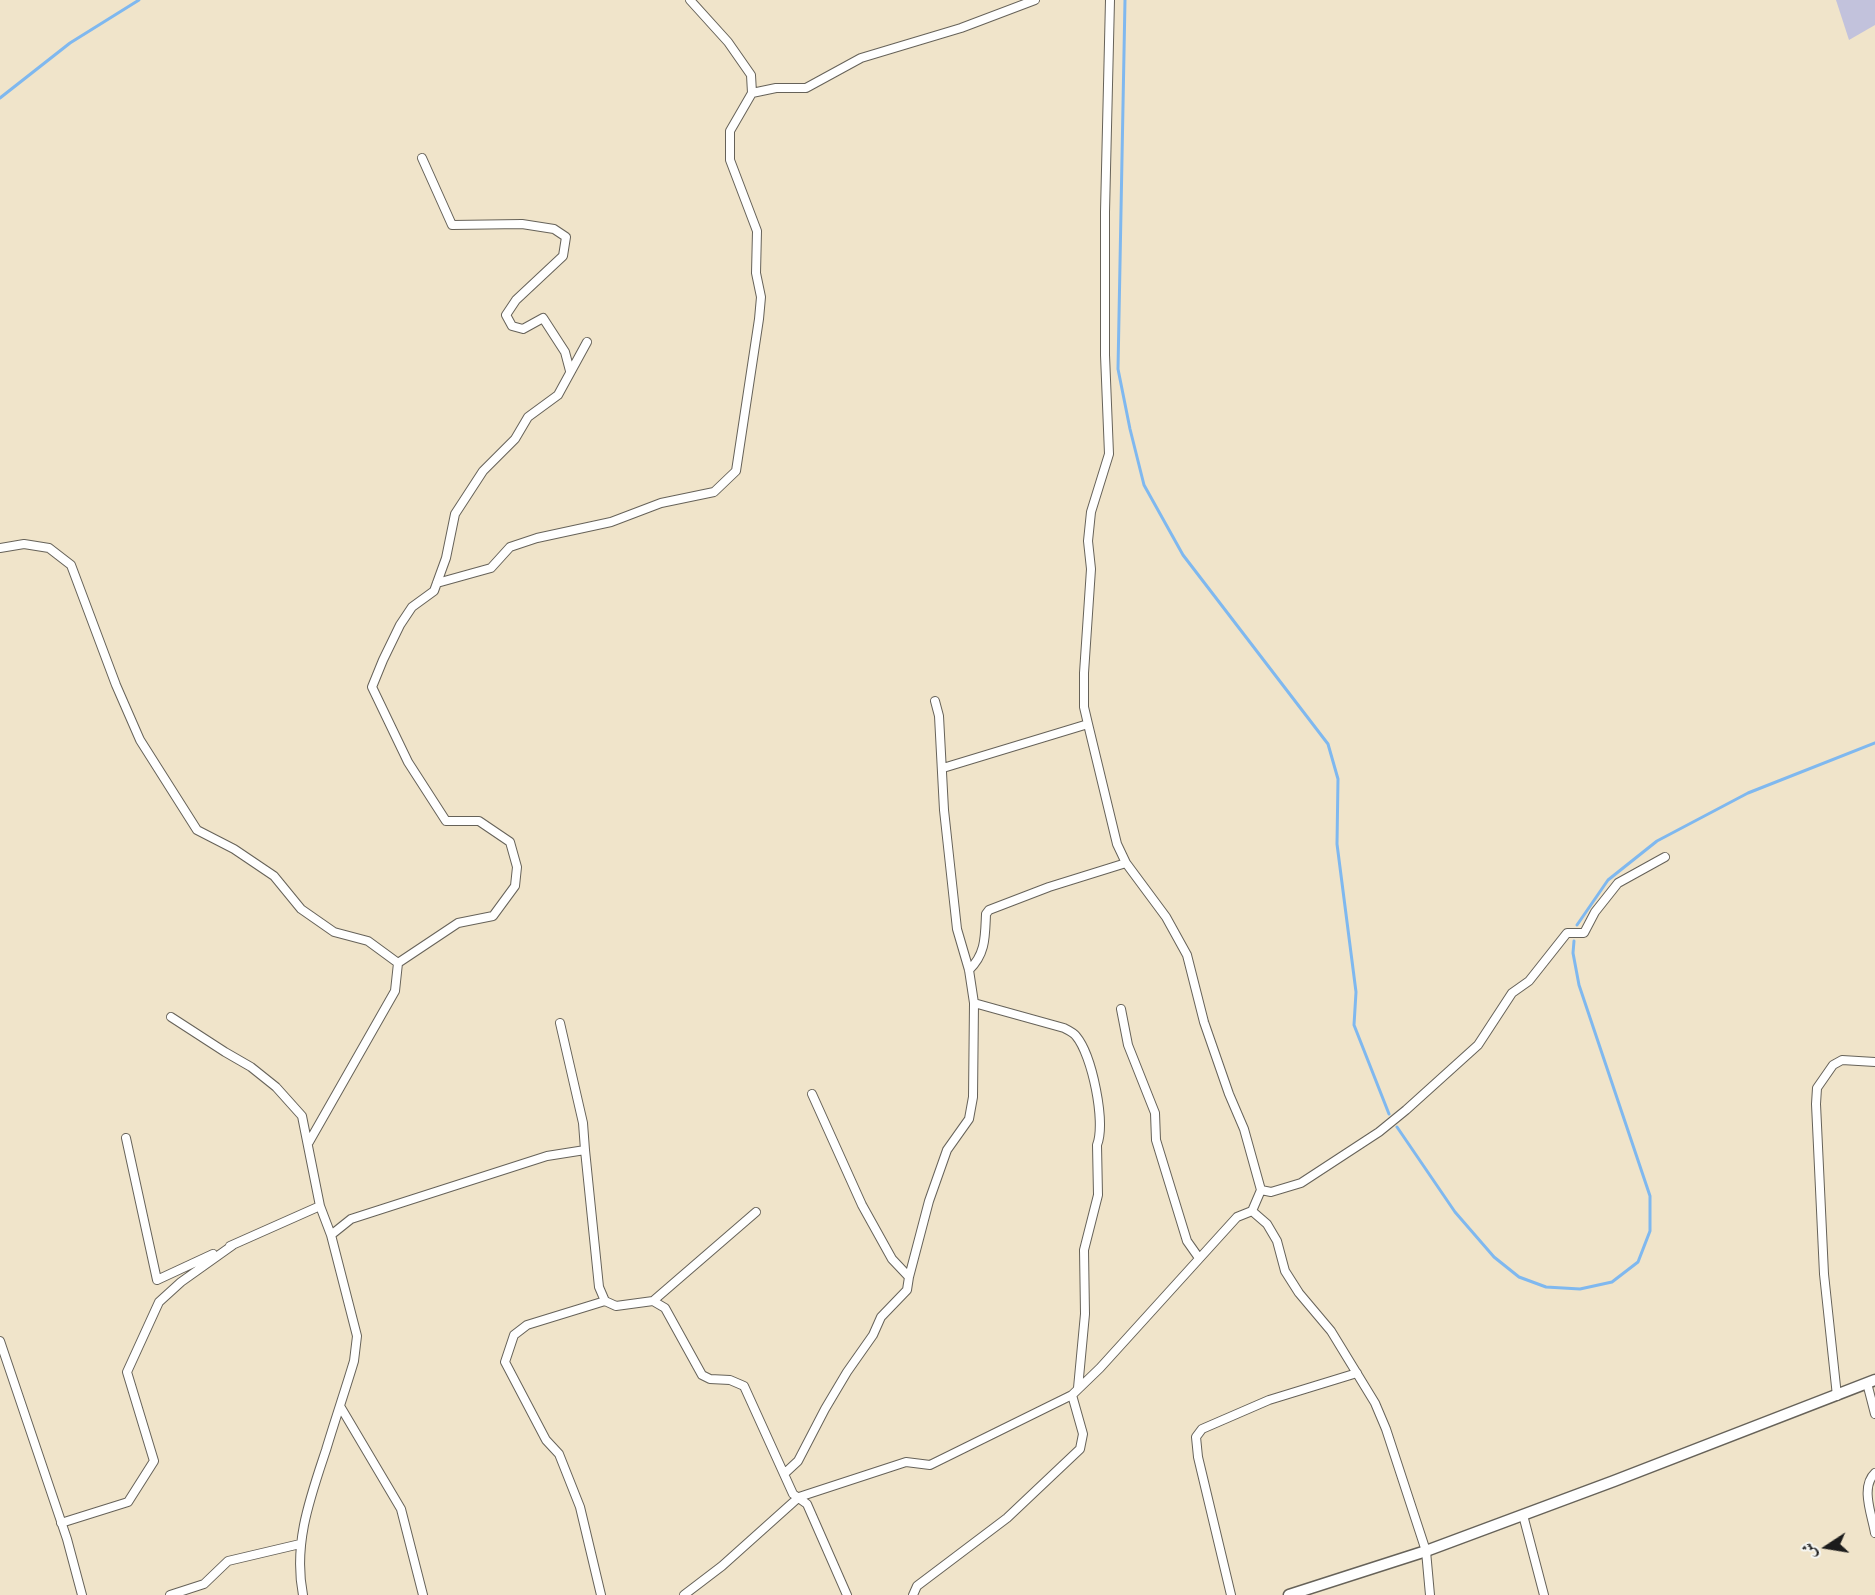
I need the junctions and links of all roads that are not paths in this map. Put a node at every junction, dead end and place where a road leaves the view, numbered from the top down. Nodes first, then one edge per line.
1 (690, 0) edge
2 (1035, 0) edge
3 (1110, 0) edge
4 (752, 93) junction
5 (422, 158) dead end
6 (587, 342) dead end
7 (570, 371) junction
8 (0, 548) edge
9 (437, 583) junction
10 (935, 701) dead end
11 (1088, 724) junction
12 (943, 768) junction
13 (1665, 857) dead end
14 (1126, 862) junction
15 (398, 963) junction
16 (969, 970) junction
17 (975, 1003) junction
18 (1121, 1009) dead end
19 (171, 1017) dead end
20 (560, 1023) dead end
21 (1875, 1062) edge
22 (812, 1094) dead end
23 (126, 1138) dead end
24 (309, 1142) junction
25 (585, 1150) junction
26 (1262, 1190) junction
27 (320, 1206) junction
28 (1252, 1211) junction
29 (756, 1212) dead end
30 (331, 1235) junction
31 (233, 1245) junction
32 (1199, 1258) junction
33 (909, 1277) junction
34 (605, 1301) junction
35 (653, 1301) junction
36 (0, 1341) edge
37 (1357, 1373) junction
38 (1871, 1382) edge
39 (1075, 1392) junction
40 (1837, 1396) junction
41 (340, 1406) junction
42 (1875, 1414) edge
43 (1875, 1473) edge
44 (784, 1474) junction
45 (799, 1497) junction
46 (1523, 1515) junction
47 (62, 1523) junction
48 (1875, 1533) edge
49 (300, 1544) junction
50 (1426, 1551) junction
51 (82, 1595) edge
52 (170, 1595) edge
53 (303, 1595) edge
54 (423, 1595) edge
55 (601, 1595) edge
56 (684, 1595) edge
57 (847, 1595) edge
58 (913, 1595) edge
59 (1231, 1595) edge
60 (1289, 1595) edge
61 (1430, 1595) edge
62 (1544, 1595) edge

1 - 4 street
2 - 4 street
3 - 11 street
4 - 9 street
5 - 7 street
6 - 7 street
7 - 9 street
8 - 15 street
9 - 15 street
10 - 12 street
11 - 12 street
11 - 14 street
12 - 16 street
13 - 26 street
14 - 16 street
14 - 26 street
15 - 24 street
16 - 17 street
17 - 33 street
17 - 39 street
18 - 32 street
19 - 24 street
20 - 25 street
21 - 40 street
22 - 33 street
23 - 31 street
24 - 27 street
25 - 30 street
25 - 34 street
26 - 28 street
27 - 30 street
27 - 31 street
28 - 32 street
28 - 37 street
29 - 35 street
30 - 41 street
31 - 47 street
32 - 39 street
33 - 44 street
34 - 35 street
34 - 55 street
35 - 44 street
36 - 47 street
37 - 50 street
37 - 59 street
38 - 40 street
38 - 42 street
39 - 45 street
39 - 58 street
40 - 46 street
41 - 49 street
41 - 54 street
43 - 48 street
44 - 45 street
45 - 56 street
45 - 57 street
46 - 50 street
46 - 62 street
47 - 51 street
49 - 52 street
49 - 53 street
50 - 60 street
50 - 61 street

